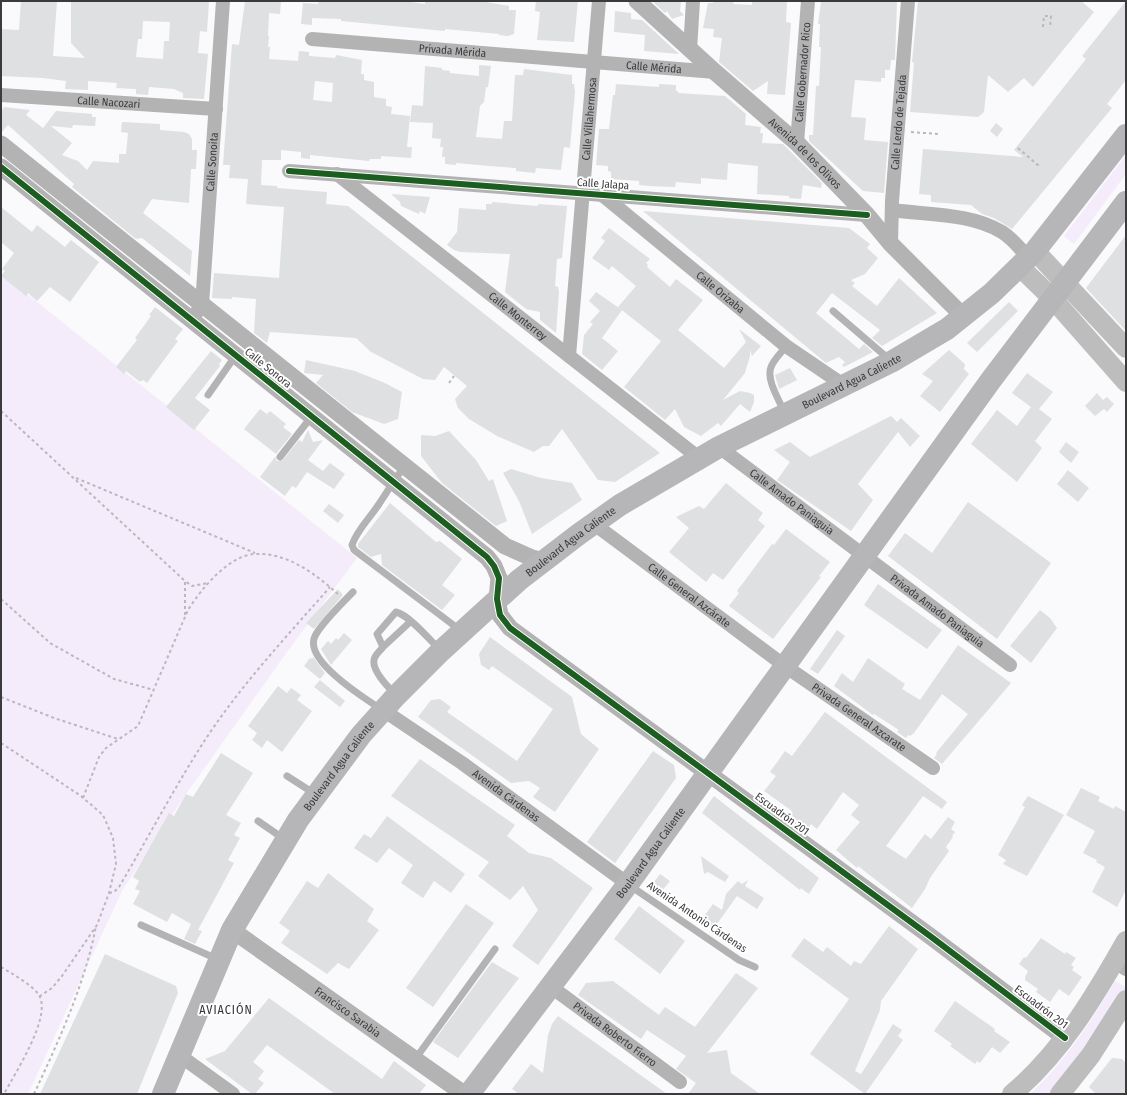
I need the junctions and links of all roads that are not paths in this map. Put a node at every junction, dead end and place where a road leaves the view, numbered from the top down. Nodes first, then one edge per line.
1 (224, 1) edge
2 (599, 1) edge
3 (637, 1) edge
4 (693, 1) edge
5 (808, 1) edge
6 (908, 1) edge
7 (312, 39) dead end
8 (690, 50) junction
9 (593, 61) junction
10 (715, 72) junction
11 (1, 95) edge
12 (216, 109) junction
13 (1126, 135) edge
14 (797, 143) junction
15 (1, 144) edge
16 (1, 167) edge
17 (289, 171) dead end
18 (337, 174) junction
19 (582, 192) junction
20 (600, 194) junction
21 (1126, 202) edge
22 (892, 210) junction
23 (867, 215) junction
24 (891, 244) junction
25 (1028, 259) junction
26 (1058, 291) junction
27 (202, 305) junction
28 (832, 311) dead end
29 (963, 316) junction
30 (192, 320) junction
31 (786, 346) junction
32 (1126, 348) edge
33 (236, 355) junction
34 (569, 356) junction
35 (891, 362) junction
36 (1126, 382) edge
37 (845, 386) junction
38 (208, 395) dead end
39 (786, 415) junction
40 (312, 416) junction
41 (719, 447) junction
42 (280, 457) dead end
43 (699, 458) junction
44 (405, 466) junction
45 (393, 480) junction
46 (594, 524) junction
47 (865, 556) junction
48 (544, 561) junction
49 (353, 592) dead end
50 (497, 599) junction
51 (410, 622) junction
52 (462, 632) junction
53 (383, 647) junction
54 (441, 651) junction
55 (1010, 665) dead end
56 (785, 666) junction
57 (389, 703) junction
58 (933, 768) dead end
59 (707, 772) junction
60 (287, 776) dead end
61 (317, 796) junction
62 (258, 821) dead end
63 (286, 841) junction
64 (628, 884) junction
65 (141, 925) dead end
66 (232, 930) junction
67 (1126, 941) edge
68 (495, 949) dead end
69 (219, 960) junction
70 (1120, 965) edge
71 (754, 967) dead end
72 (550, 986) junction
73 (1126, 1000) edge
74 (1066, 1038) junction
75 (179, 1055) junction
76 (416, 1058) junction
77 (680, 1082) dead end
78 (1064, 1092) edge
79 (163, 1094) edge
80 (233, 1094) edge
81 (464, 1094) edge
82 (469, 1094) edge
83 (1012, 1094) edge

1 - 12 street, Calle Sonoita
2 - 9 street, Calle Villahermosa
3 - 8 street, Avenida de los Olivos
4 - 8 street
5 - 14 street, Calle Gobernador Rico
6 - 22 street, Calle Lerdo de Tejada
7 - 9 street, Privada Mérida
8 - 10 street, Avenida de los Olivos
9 - 10 street, Calle Mérida
9 - 19 street, Calle Villahermosa
10 - 14 street, Avenida de los Olivos
11 - 12 street, Calle Nacozari
12 - 27 street, Calle Sonoita
13 - 25 main road, Boulevard Agua Caliente
14 - 23 street, Avenida de los Olivos
15 - 27 street, Calle Sonora
16 - 30 street, Calle Sonora
17 - 18 street, Calle Jalapa
18 - 19 street, Calle Jalapa
18 - 34 street, Calle Monterrey
19 - 20 street, Calle Jalapa
19 - 34 street, Calle Villahermosa
20 - 23 street, Calle Jalapa
20 - 31 street, Calle Orizaba
21 - 26 main road, Boulevard Agua Caliente
22 - 24 street, Calle Lerdo de Tejada
22 - 25 street
23 - 24 street, Avenida de los Olivos
24 - 29 street, Avenida de los Olivos
25 - 26 main road
25 - 29 main road, Boulevard Agua Caliente
26 - 32 main road
26 - 36 main road
26 - 47 main road, Boulevard Agua Caliente
27 - 30 street, Calle Sonoita
27 - 44 street, Calle Sonora
28 - 35 lane
29 - 35 main road, Boulevard Agua Caliente
30 - 33 street, Calle Sonora
31 - 37 street, Calle Orizaba
31 - 39 lane
33 - 38 lane
33 - 40 street, Calle Sonora
34 - 43 street, Calle Monterrey
35 - 37 main road, Boulevard Agua Caliente
37 - 39 main road, Boulevard Agua Caliente
39 - 41 main road, Boulevard Agua Caliente
40 - 42 lane
40 - 45 street, Calle Sonora
41 - 43 main road, Boulevard Agua Caliente
41 - 47 street, Calle Amado Paniaguia
43 - 46 main road, Boulevard Agua Caliente
44 - 45 lane
44 - 48 street, Calle Sonora
45 - 50 street, Calle Sonora
45 - 52 lane
46 - 48 main road, Boulevard Agua Caliente
46 - 56 street, Calle General Azcárate
47 - 55 street, Privada Amado Paniaguia
47 - 56 main road, Boulevard Agua Caliente
48 - 50 main road, Boulevard Agua Caliente
49 - 57 lane
50 - 52 main road, Boulevard Agua Caliente
50 - 59 street, Escuadrón 201
51 - 53 lane
51 - 53 lane
51 - 54 lane
52 - 54 main road, Boulevard Agua Caliente
53 - 57 lane
54 - 57 main road, Boulevard Agua Caliente
56 - 58 street, Privada General Azcarate
56 - 59 main road, Boulevard Agua Caliente
57 - 61 main road, Boulevard Agua Caliente
57 - 64 street, Avenida Cárdenas
59 - 64 main road, Boulevard Agua Caliente
59 - 74 street, Escuadrón 201
60 - 61 lane
61 - 63 main road, Boulevard Agua Caliente
62 - 63 lane
63 - 66 main road, Boulevard Agua Caliente
64 - 71 lane, Avenida Antonio Cárdenas
64 - 72 main road, Boulevard Agua Caliente
65 - 69 lane
66 - 69 main road, Boulevard Agua Caliente
66 - 76 street, Francisco Sarabia
67 - 70 main road
68 - 76 lane
69 - 75 main road, Boulevard Agua Caliente
70 - 74 main road
72 - 77 street, Privada Roberto Fierro
72 - 82 main road, Boulevard Agua Caliente
73 - 78 main road
74 - 83 main road
75 - 79 main road, Boulevard Agua Caliente
75 - 80 street
76 - 81 street, Francisco Sarabia

